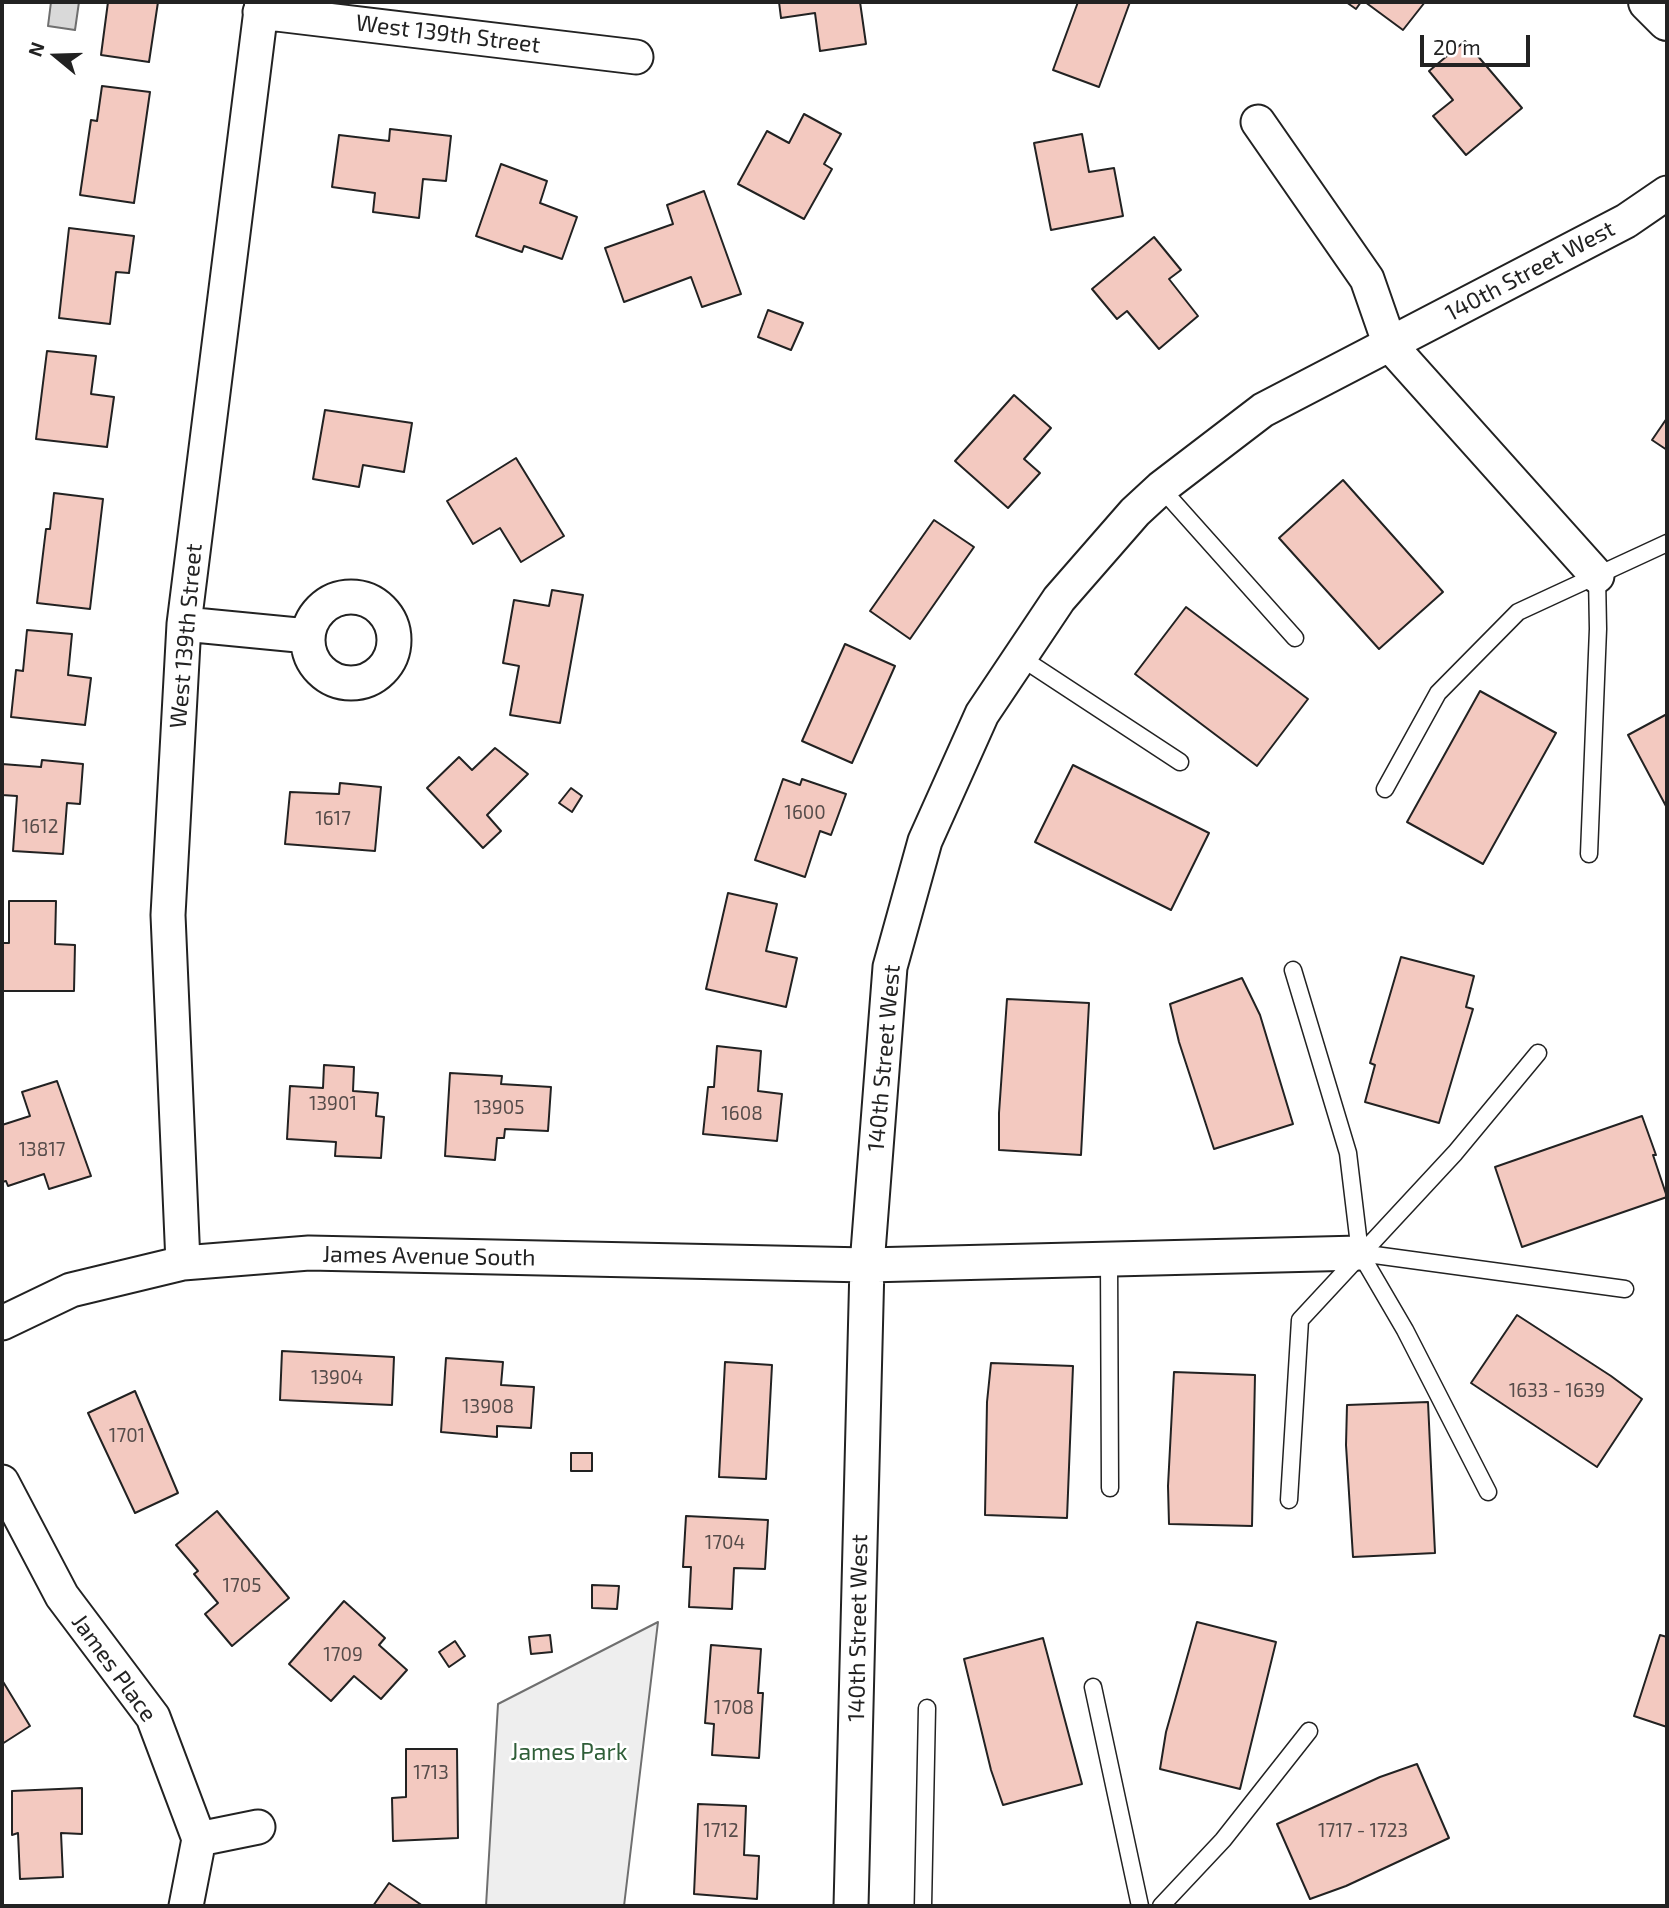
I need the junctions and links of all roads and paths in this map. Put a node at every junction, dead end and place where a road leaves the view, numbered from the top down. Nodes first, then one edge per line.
1 (1648, 2) edge
2 (261, 7) edge
3 (1667, 21) edge
4 (636, 57) dead end
5 (1258, 122) dead end
6 (1667, 193) edge
7 (1390, 345) junction
8 (1161, 488) junction
9 (1667, 543) edge
10 (1597, 576) junction
11 (184, 624) junction
12 (308, 636) dead end
13 (1295, 638) dead end
14 (1020, 657) junction
15 (1180, 762) dead end
16 (1385, 789) dead end
17 (1590, 854) dead end
18 (1293, 970) dead end
19 (1538, 1053) dead end
20 (1360, 1253) junction
21 (1109, 1259) junction
22 (183, 1263) junction
23 (867, 1265) junction
24 (1625, 1289) dead end
25 (2, 1323) edge
26 (2, 1482) edge
27 (1110, 1488) dead end
28 (1488, 1492) dead end
29 (1289, 1500) dead end
30 (1093, 1687) dead end
31 (927, 1708) dead end
32 (1309, 1731) dead end
33 (258, 1828) dead end
34 (200, 1839) junction
35 (186, 1906) edge
36 (851, 1906) edge
37 (923, 1906) edge
38 (1140, 1906) edge
39 (1161, 1906) edge

1 - 3 main road
2 - 4 street, West 139th Street
2 - 11 street, West 139th Street
5 - 7 street
6 - 7 street, 140th Street West
7 - 8 street, 140th Street West
7 - 10 street
8 - 13 lane
8 - 14 street, 140th Street West
9 - 10 lane
10 - 16 lane
10 - 17 lane
11 - 12 street
11 - 22 street, West 139th Street
14 - 15 lane
14 - 23 street, 140th Street West
18 - 20 lane
19 - 20 lane
20 - 21 street
20 - 24 lane
20 - 28 lane
20 - 29 lane
21 - 23 street
21 - 27 lane
22 - 23 street, James Avenue South
22 - 25 street, James Avenue South
23 - 36 street, 140th Street West
26 - 34 street, James Place
30 - 38 lane
31 - 37 lane
32 - 39 lane
33 - 34 street
34 - 35 street

